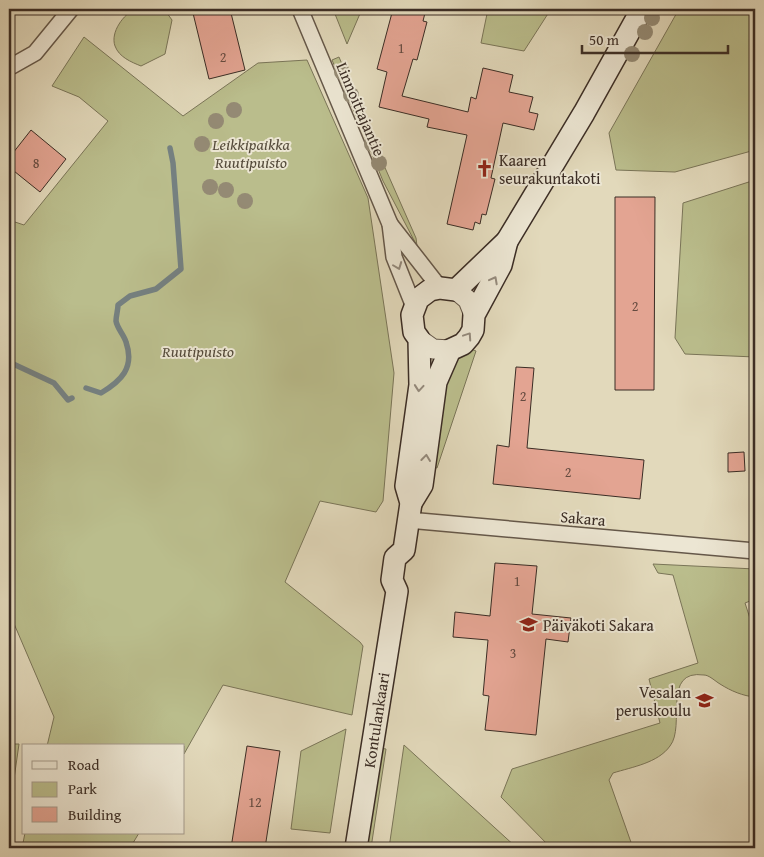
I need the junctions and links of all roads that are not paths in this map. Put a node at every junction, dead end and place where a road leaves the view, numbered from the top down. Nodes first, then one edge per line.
1 (71, 9) edge
2 (300, 9) edge
3 (642, 9) edge
4 (12, 66) dead end
5 (390, 224) junction
6 (507, 241) junction
7 (448, 289) junction
8 (414, 307) junction
9 (474, 315) junction
10 (419, 339) junction
11 (450, 350) junction
12 (409, 512) junction
13 (755, 551) edge
14 (356, 848) edge

1 - 4 street
2 - 5 street, Linnoittajantie
3 - 6 main road
5 - 7 street, Linnoittajantie
5 -> 8 street, Linnoittajantie
6 - 7 main road
9 -> 6 main road
7 - 8 main road
7 - 9 street
8 - 10 main road, Kontulankaari
11 -> 9 main road
10 - 11 street
10 -> 12 main road, Kontulankaari
12 -> 11 main road, Kontulankaari
12 - 13 street, Sakara
12 - 14 main road, Kontulankaari

